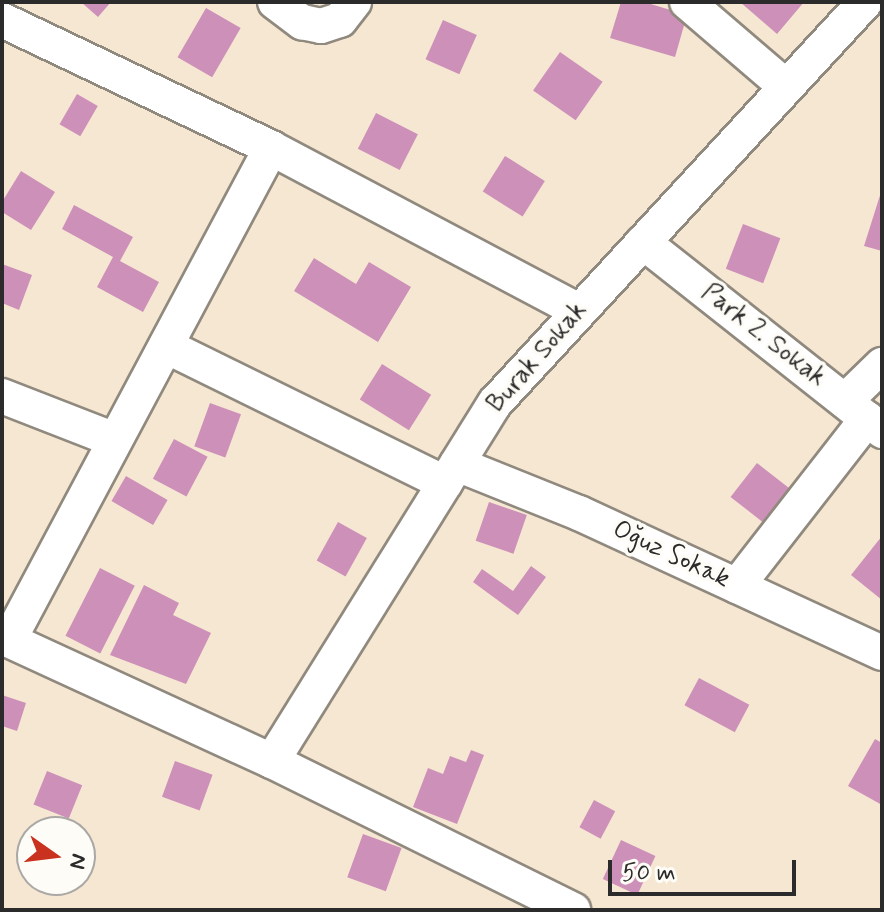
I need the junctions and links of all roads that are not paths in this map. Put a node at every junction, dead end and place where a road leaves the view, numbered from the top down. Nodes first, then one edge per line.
1 (275, 2) edge
2 (354, 2) edge
3 (687, 2) edge
4 (865, 2) edge
5 (2, 20) edge
6 (786, 87) junction
7 (271, 148) junction
8 (643, 242) junction
9 (579, 311) junction
10 (166, 346) junction
11 (882, 365) edge
12 (2, 396) edge
13 (865, 417) edge
14 (115, 440) junction
15 (451, 474) junction
16 (737, 586) junction
17 (6, 638) edge
18 (882, 653) edge
19 (272, 761) junction
20 (573, 910) edge

1 - 2 street
3 - 6 street
4 - 6 street, Burak Sokak
5 - 7 street
6 - 8 street, Burak Sokak
7 - 9 street
7 - 10 street
8 - 9 street, Burak Sokak
8 - 13 street, Park 2. Sokak
9 - 15 street, Burak Sokak
10 - 14 street
10 - 15 street, Oğuz Sokak
11 - 13 street
12 - 14 street
13 - 16 street
14 - 17 street
15 - 16 street, Oğuz Sokak
15 - 19 street, Burak Sokak
16 - 18 street, Oğuz Sokak
17 - 19 street
19 - 20 street

